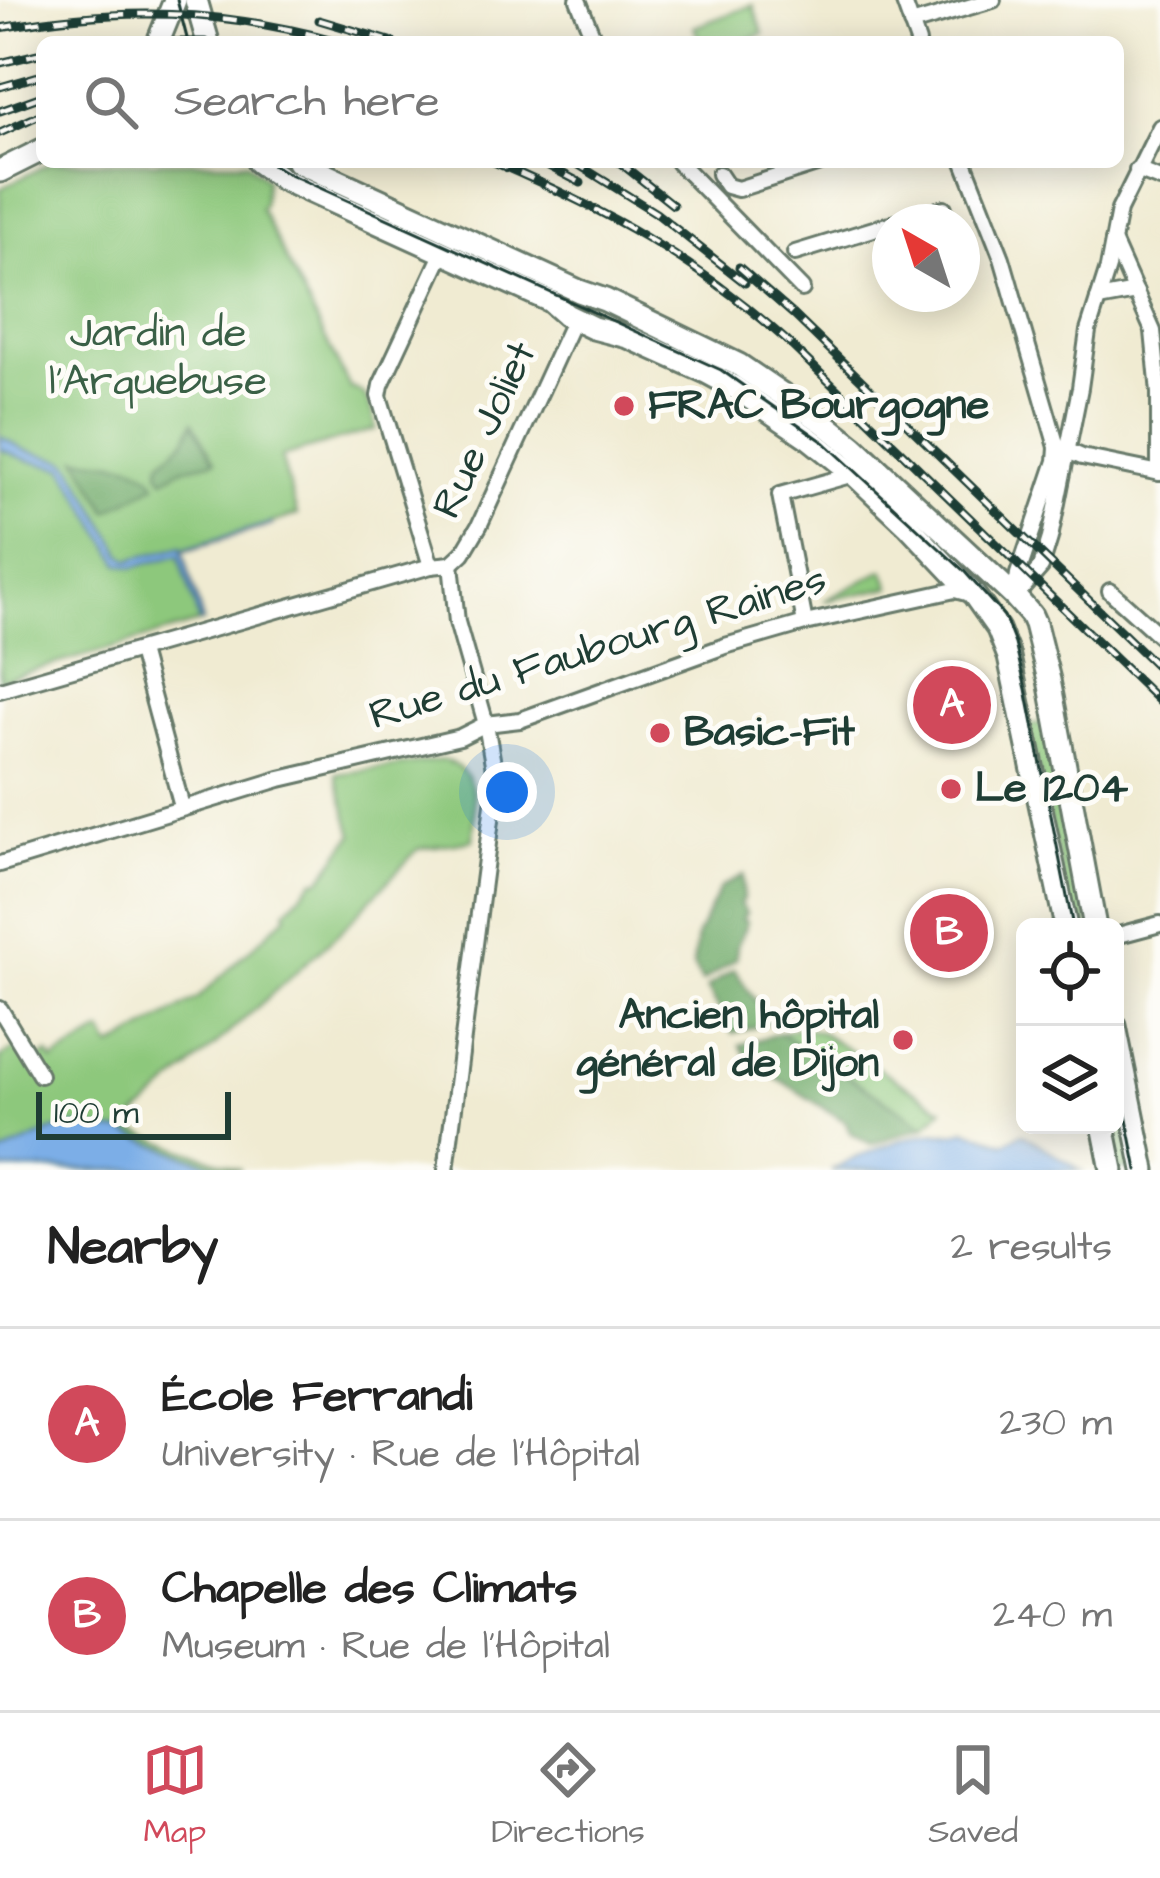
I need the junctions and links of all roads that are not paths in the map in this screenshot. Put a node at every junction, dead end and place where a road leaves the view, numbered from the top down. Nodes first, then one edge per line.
1 (578, 0) edge
2 (903, 0) edge
3 (993, 0) edge
4 (180, 1) edge
5 (910, 24) junction
6 (161, 36) edge
7 (204, 36) edge
8 (593, 36) edge
9 (915, 36) edge
10 (1160, 127) edge
11 (36, 153) edge
12 (267, 168) edge
13 (311, 168) edge
14 (684, 168) edge
15 (804, 168) edge
16 (966, 168) edge
17 (1137, 170) junction
18 (0, 171) edge
19 (719, 174) dead end
20 (1160, 179) edge
21 (978, 197) junction
22 (961, 202) dead end
23 (872, 230) edge
24 (1113, 241) junction
25 (443, 252) junction
26 (795, 254) dead end
27 (802, 290) dead end
28 (1136, 292) junction
29 (1098, 298) junction
30 (574, 319) junction
31 (1048, 416) junction
32 (1074, 418) junction
33 (1062, 449) junction
34 (1160, 473) edge
35 (854, 474) junction
36 (451, 565) junction
37 (430, 566) junction
38 (1110, 591) dead end
39 (974, 596) junction
40 (1015, 597) junction
41 (806, 623) junction
42 (1160, 636) edge
43 (140, 651) junction
44 (0, 690) edge
45 (486, 724) junction
46 (182, 807) junction
47 (0, 864) edge
48 (1064, 918) edge
49 (1093, 918) edge
50 (1160, 924) edge
51 (1124, 934) edge
52 (0, 1009) edge
53 (1124, 1071) edge
54 (40, 1075) dead end
55 (1105, 1134) edge
56 (446, 1170) edge
57 (1112, 1170) edge
58 (1144, 1170) edge

1 - 8 street
2 - 5 street
3 - 5 street
4 - 6 main road
4 - 7 main road
5 - 9 street
10 - 17 street
11 - 18 main road
12 - 25 main road
13 - 40 main road
14 - 27 street
15 - 19 street
16 - 21 street
17 - 20 street
17 - 24 street
21 - 22 street
21 - 31 street
23 - 26 street
24 - 28 street
24 - 29 street
25 - 30 main road
25 - 37 street
28 - 29 street
28 - 34 street
29 - 32 street
30 - 35 main road
30 - 36 street, Rue Joliet
31 - 32 street
31 - 33 street
32 - 33 street
33 - 34 street
33 - 40 street
35 - 39 main road
35 - 41 street
36 - 37 street
36 - 45 street
37 - 43 street
38 - 42 street
39 - 40 main road, Rue du Faubourg Raines
39 - 41 street, Rue du Faubourg Raines
39 - 48 main road
40 - 49 main road
41 - 45 street, Rue du Faubourg Raines
43 - 44 street
43 - 46 street
45 - 46 street, Rue du Faubourg Raines
45 - 56 street
46 - 47 street, Rue du Faubourg Raines
50 - 51 street
52 - 54 street
53 - 58 main road
55 - 57 main road

